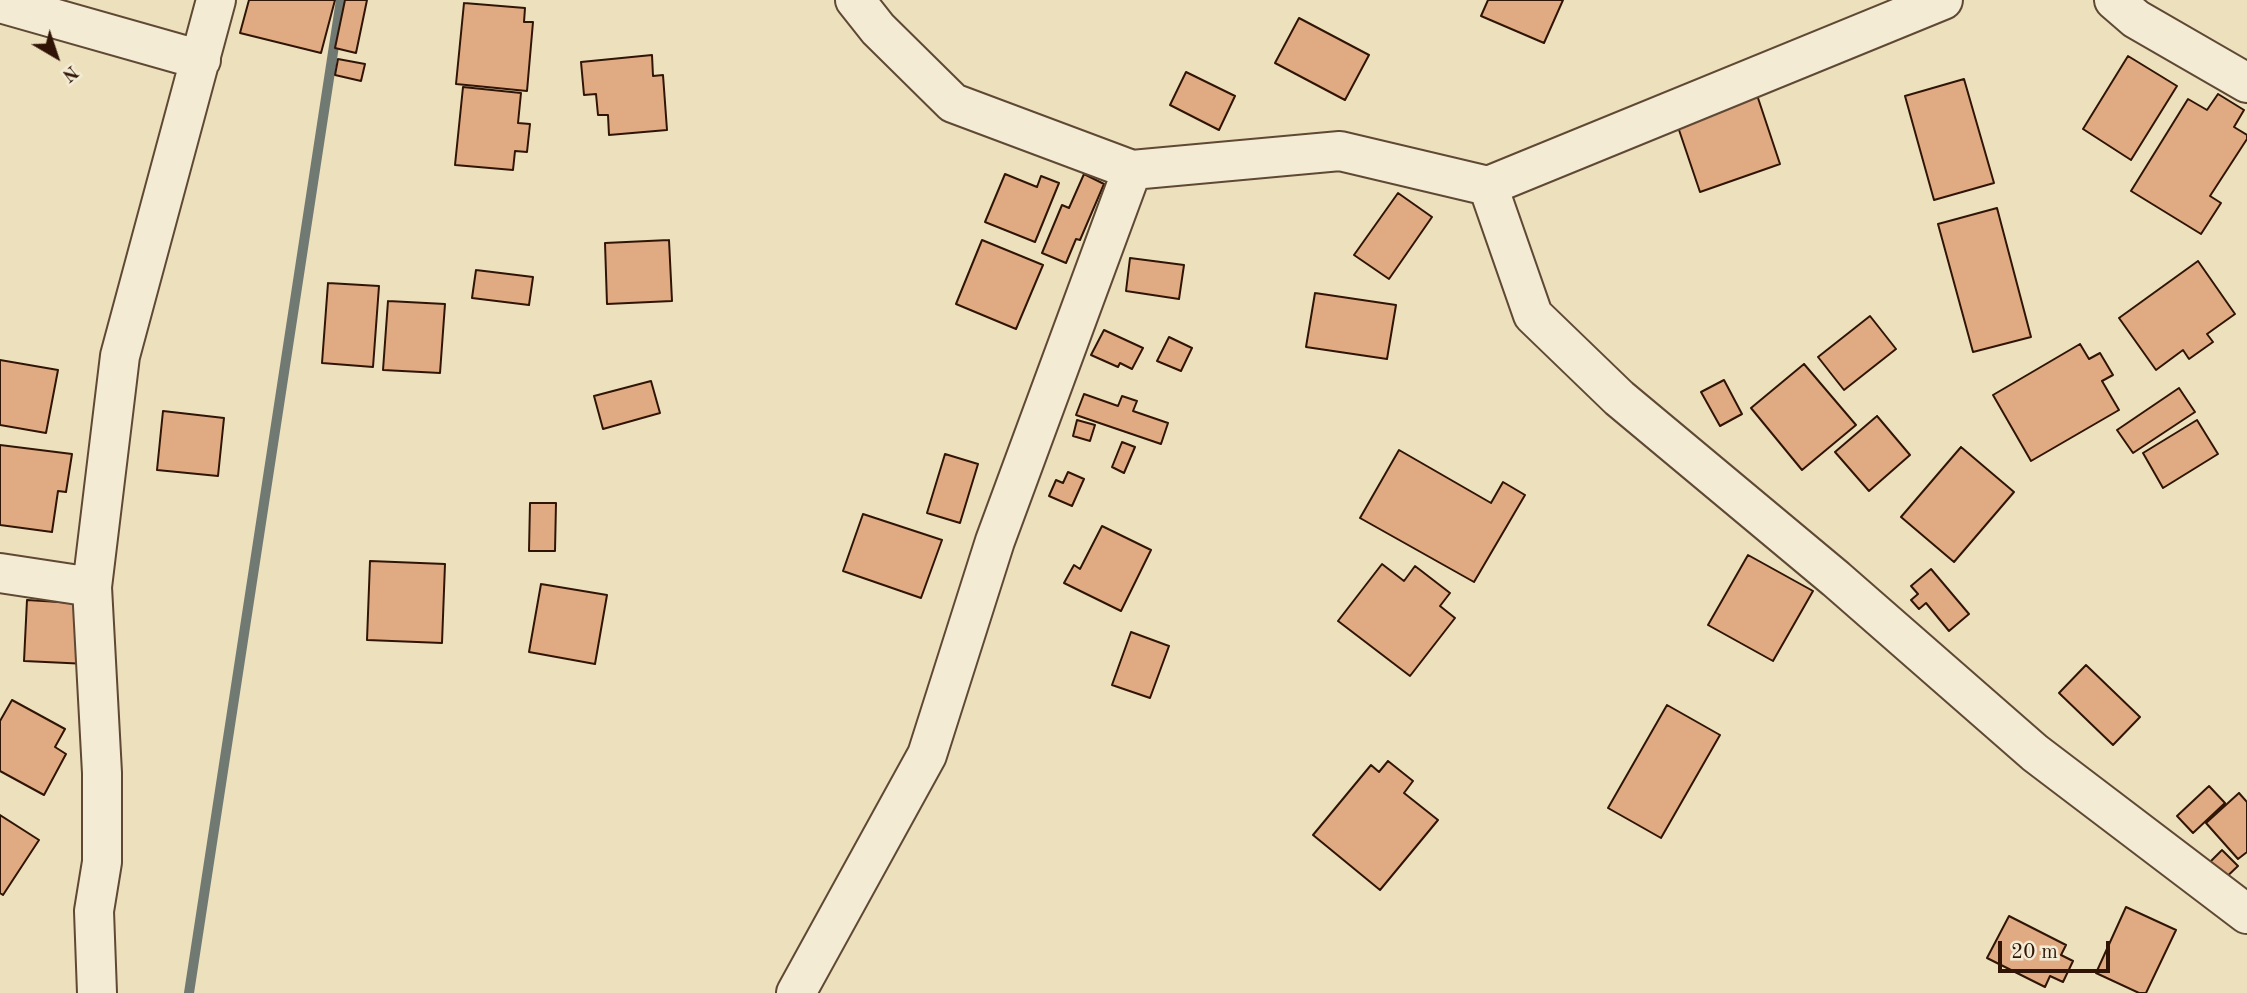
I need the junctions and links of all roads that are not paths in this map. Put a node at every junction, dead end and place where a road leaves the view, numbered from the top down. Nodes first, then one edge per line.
1 (216, 0) edge
2 (855, 0) edge
3 (1942, 0) edge
4 (2114, 0) edge
5 (0, 3) edge
6 (201, 60) junction
7 (2247, 83) edge
8 (1132, 170) junction
9 (1488, 186) junction
10 (0, 573) edge
11 (92, 587) junction
12 (2247, 914) edge
13 (97, 993) edge
14 (796, 993) edge

1 - 6 street
2 - 8 street
3 - 9 street
4 - 7 street
5 - 6 street
6 - 11 street
8 - 9 street
8 - 14 street
9 - 12 street
10 - 11 street
11 - 13 street

